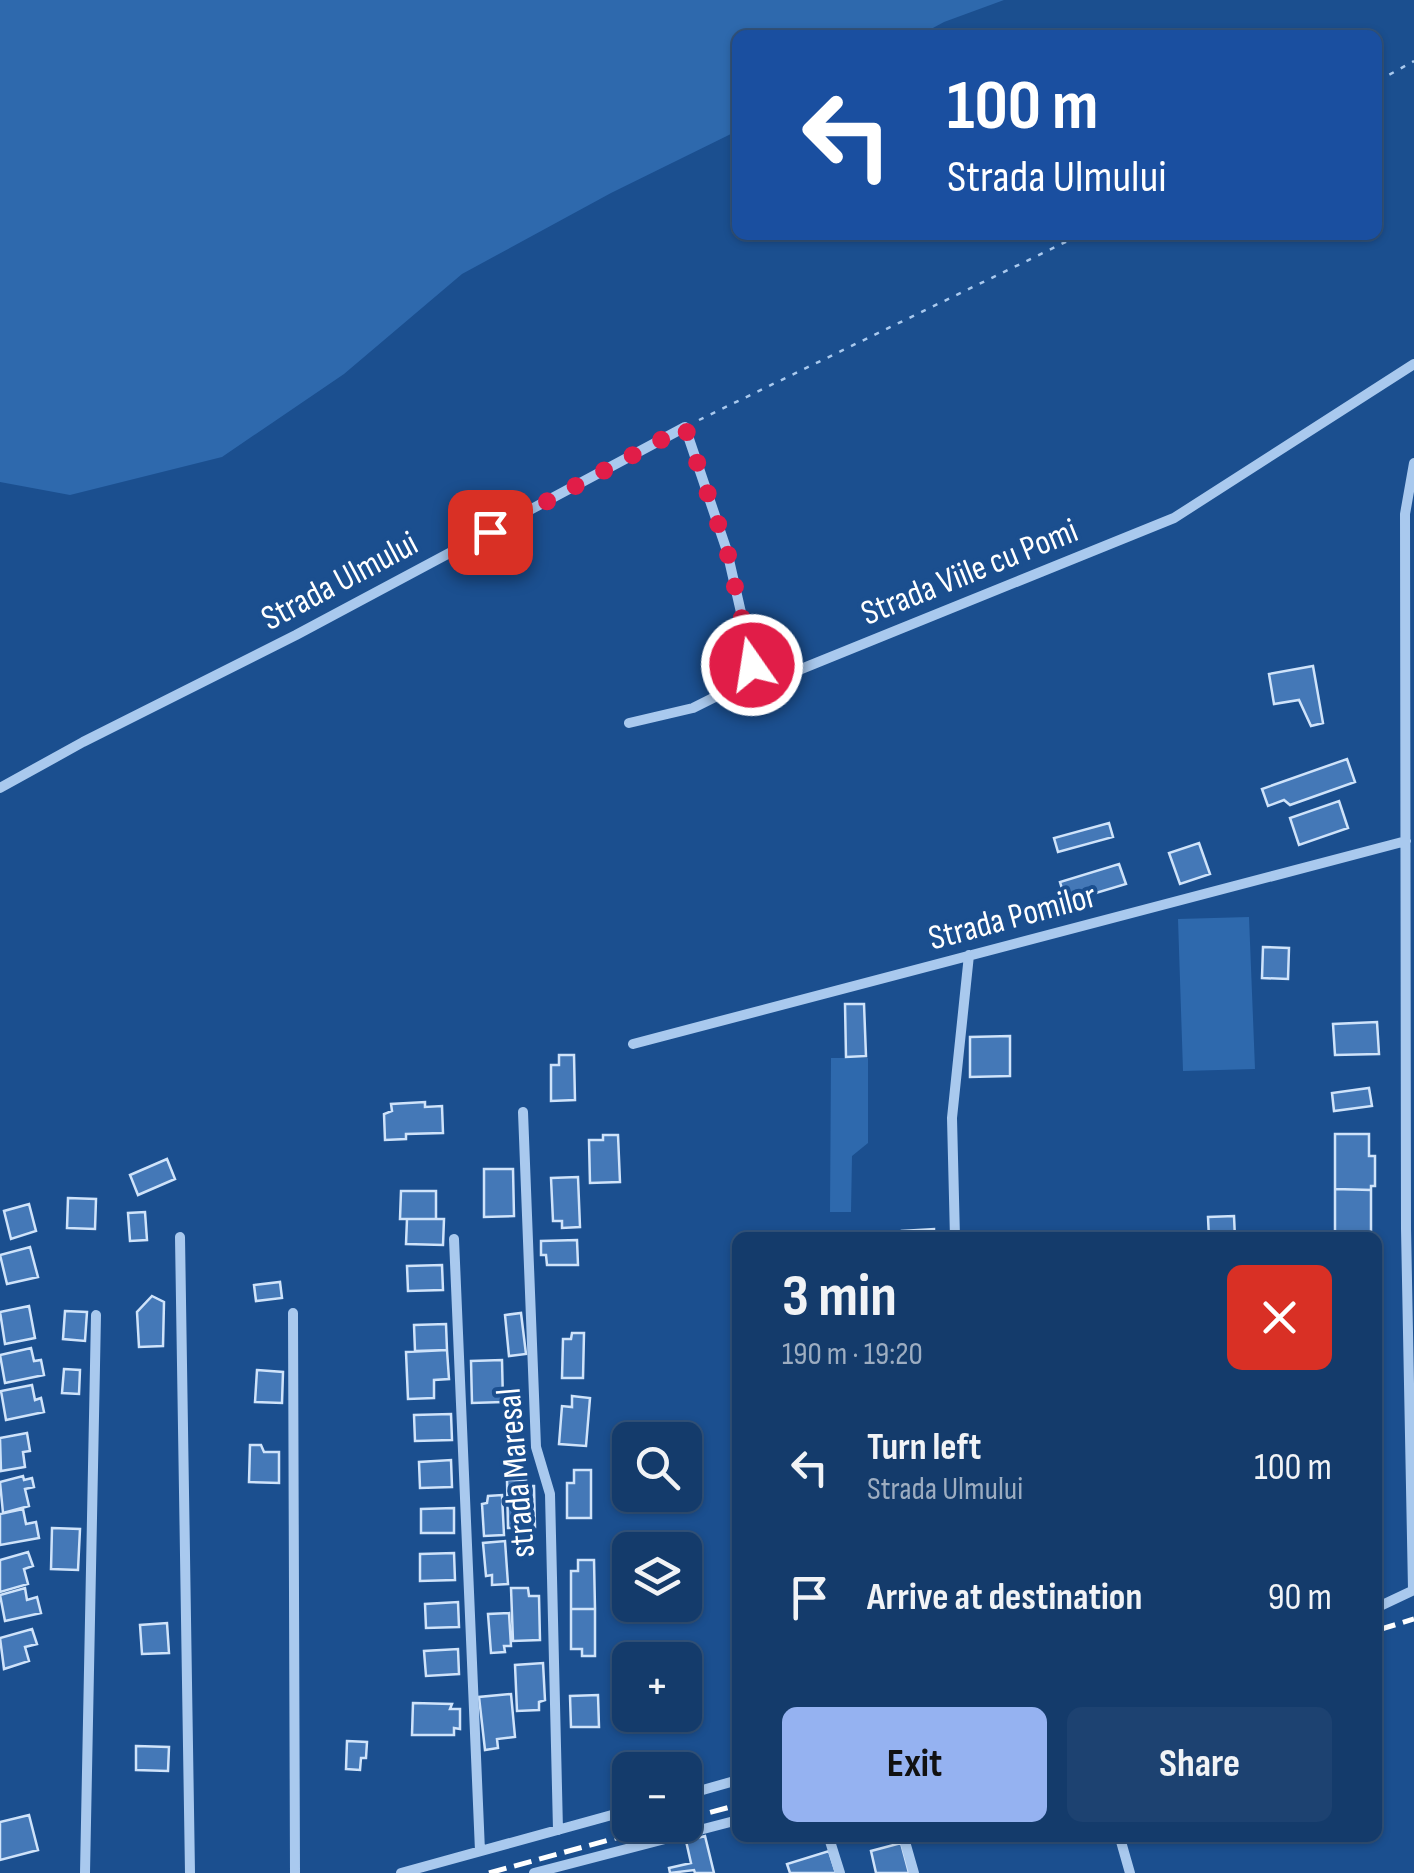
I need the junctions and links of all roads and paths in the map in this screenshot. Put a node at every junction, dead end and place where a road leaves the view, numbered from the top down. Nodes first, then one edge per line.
1 (1414, 61) edge
2 (1382, 79) edge
3 (1070, 240) edge
4 (1414, 364) edge
5 (685, 427) junction
6 (1414, 463) edge
7 (1410, 504) edge
8 (746, 635) junction
9 (776, 677) junction
10 (735, 687) junction
11 (629, 723) dead end
12 (0, 788) edge
13 (1406, 841) junction
14 (969, 955) junction
15 (633, 1044) dead end
16 (523, 1112) dead end
17 (955, 1232) edge
18 (180, 1237) dead end
19 (454, 1239) dead end
20 (293, 1313) dead end
21 (96, 1314) dead end
22 (1414, 1590) edge
23 (1382, 1605) edge
24 (732, 1782) edge
25 (702, 1790) edge
26 (612, 1815) edge
27 (732, 1822) edge
28 (558, 1830) junction
29 (830, 1842) edge
30 (905, 1842) edge
31 (1121, 1842) edge
32 (480, 1851) junction
33 (85, 1873) edge
34 (190, 1873) edge
35 (294, 1873) edge
36 (401, 1873) edge
37 (534, 1873) edge
38 (840, 1873) edge
39 (914, 1873) edge
40 (1130, 1873) edge

1 - 2 path
3 - 5 path
4 - 9 street, Strada Viile cu Pomi
5 - 8 street
5 - 12 street, Strada Ulmului
6 - 7 street
7 - 13 street
8 - 9 street
8 - 10 street
9 - 10 street, Strada Viile cu Pomi
10 - 11 street, Strada Viile cu Pomi
13 - 14 street, Strada Pomilor
13 - 22 street
14 - 15 street, Strada Pomilor
14 - 17 street
16 - 28 street, strada Maresal
18 - 34 street
19 - 32 street
20 - 35 street
21 - 33 street
22 - 23 street
24 - 25 street
26 - 28 street
27 - 37 street
28 - 32 street
29 - 38 street
30 - 39 street
31 - 40 street
32 - 36 street

